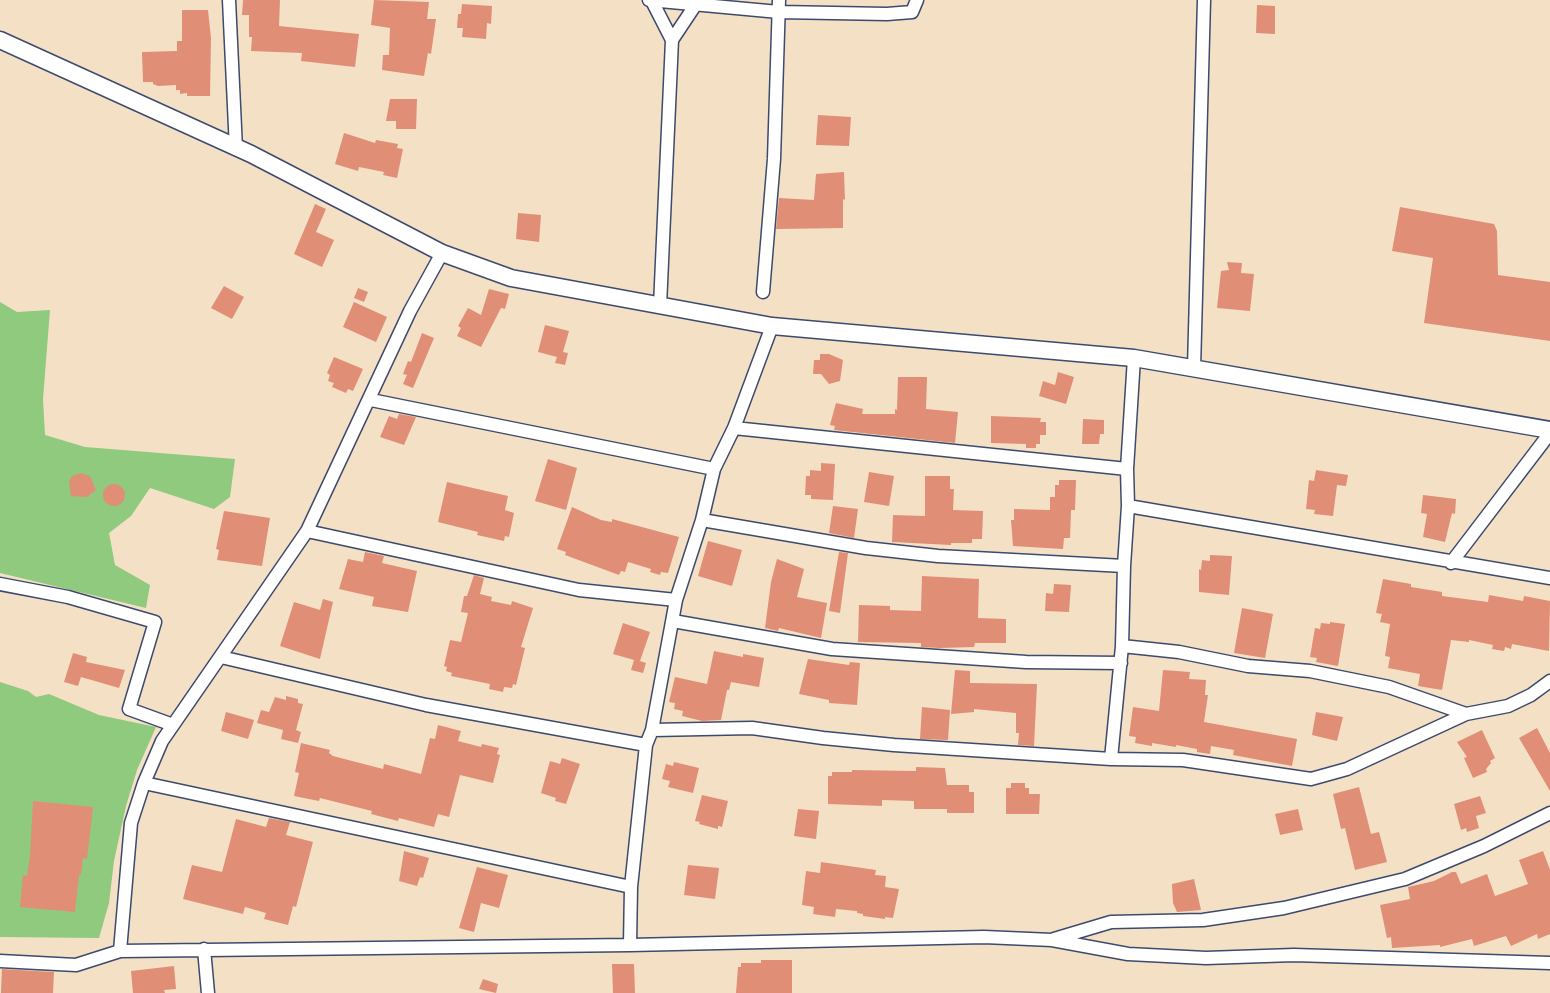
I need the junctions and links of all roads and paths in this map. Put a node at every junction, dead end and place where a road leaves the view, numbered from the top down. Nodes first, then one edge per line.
1 (229, 0) edge
2 (650, 0) edge
3 (917, 0) edge
4 (1204, 0) edge
5 (696, 4) junction
6 (779, 6) edge
7 (0, 40) edge
8 (672, 40) junction
9 (236, 149) junction
10 (442, 253) junction
11 (763, 292) dead end
12 (660, 306) junction
13 (772, 326) junction
14 (1134, 358) junction
15 (1194, 368) junction
16 (371, 400) junction
17 (734, 428) junction
18 (1550, 432) edge
19 (714, 469) junction
20 (1127, 469) junction
21 (1128, 506) junction
22 (702, 520) junction
23 (307, 531) junction
24 (1451, 563) junction
25 (1124, 566) junction
26 (1550, 578) edge
27 (0, 584) edge
28 (676, 600) junction
29 (673, 621) junction
30 (1122, 646) junction
31 (221, 657) junction
32 (1121, 663) junction
33 (1550, 681) edge
34 (1466, 714) junction
35 (173, 725) junction
36 (652, 730) junction
37 (646, 745) junction
38 (1111, 759) junction
39 (144, 782) junction
40 (1550, 813) edge
41 (631, 887) junction
42 (1052, 940) junction
43 (630, 945) junction
44 (204, 949) junction
45 (120, 951) junction
46 (0, 961) edge
47 (1550, 963) edge
48 (208, 993) edge

1 - 9 street
2 - 5 street
2 - 8 street
3 - 6 street
4 - 15 street
5 - 6 street
5 - 8 street
6 - 11 street
7 - 9 street
8 - 12 street
9 - 10 street
10 - 12 street
10 - 16 street
12 - 13 street
13 - 14 street
13 - 17 street
14 - 15 street
14 - 20 street
15 - 18 street
16 - 19 street
16 - 23 street
17 - 19 street
17 - 20 street
18 - 24 street
19 - 22 street
20 - 21 street
21 - 24 street
21 - 25 street
22 - 25 street
22 - 28 street
23 - 28 street
23 - 31 street
24 - 26 street
25 - 30 street
27 - 35 street
28 - 29 street
29 - 32 street
29 - 36 street
30 - 32 street
30 - 34 street
31 - 35 street
31 - 37 street
32 - 38 street
33 - 34 street
34 - 38 street
35 - 39 street
36 - 37 street
36 - 38 street
37 - 41 street
39 - 41 street
39 - 45 street
40 - 42 street
41 - 43 street
42 - 43 street
42 - 47 street
43 - 44 street
44 - 45 street
44 - 48 street
45 - 46 street

